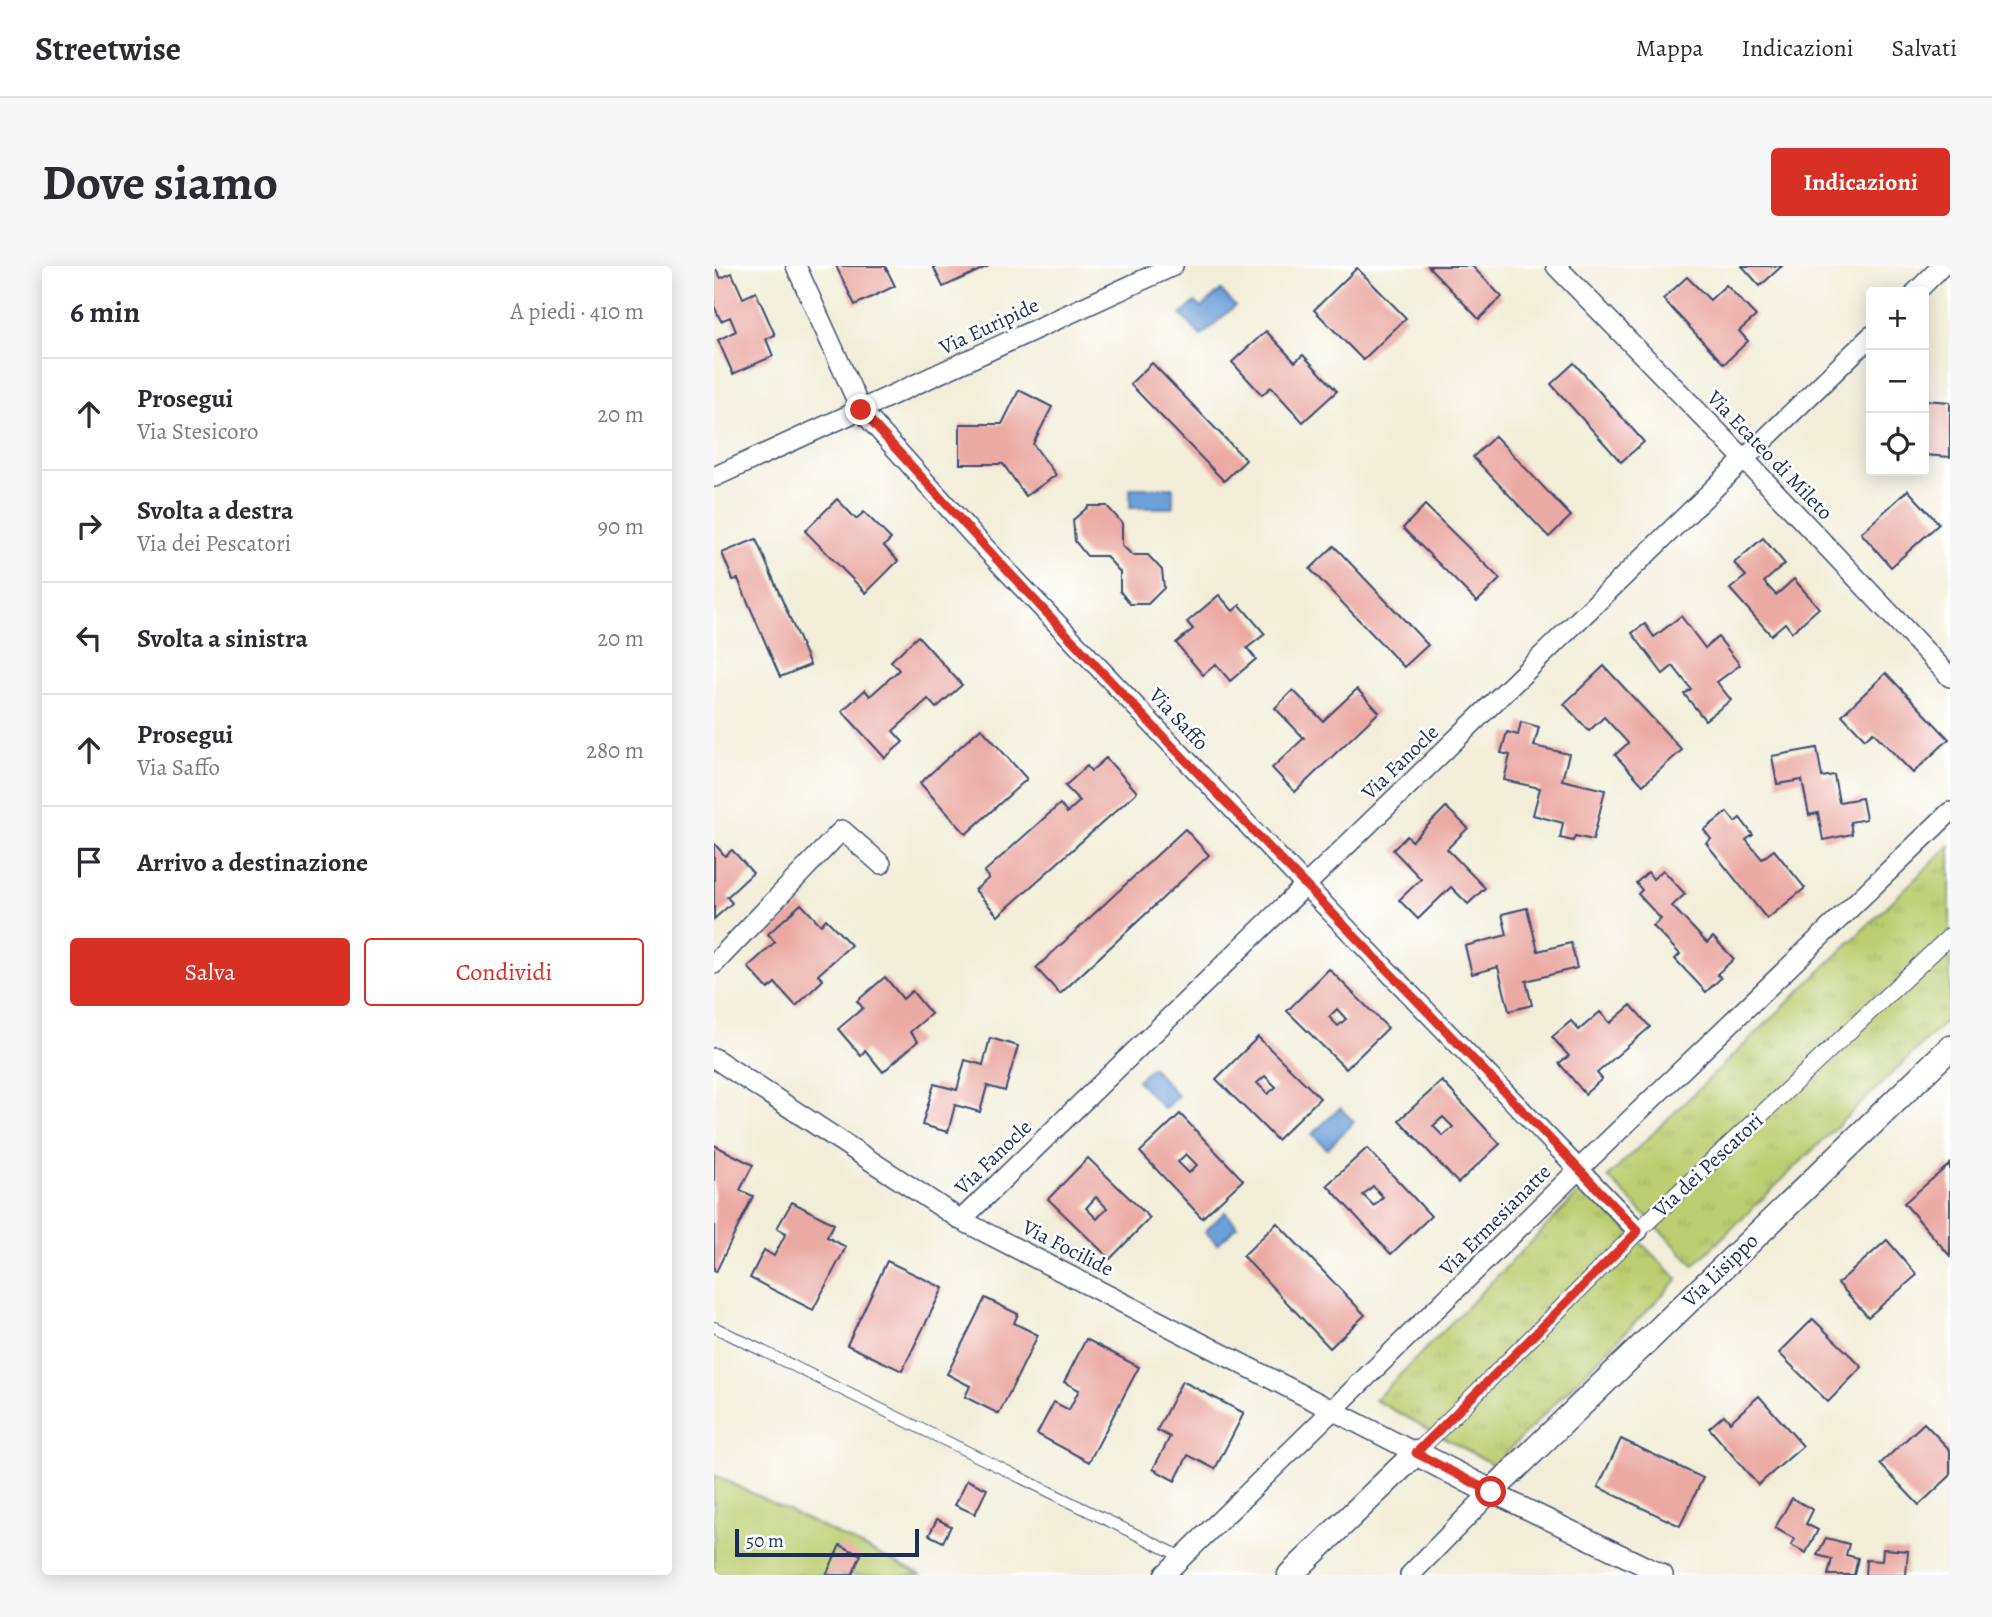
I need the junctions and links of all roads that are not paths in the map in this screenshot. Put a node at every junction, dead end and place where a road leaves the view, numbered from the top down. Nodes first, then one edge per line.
1 (796, 266) edge
2 (1173, 266) edge
3 (1556, 266) edge
4 (1942, 266) edge
5 (1921, 287) edge
6 (1866, 341) edge
7 (861, 410) junction
8 (1745, 460) junction
9 (714, 477) edge
10 (1950, 677) edge
11 (1950, 812) edge
12 (881, 864) dead end
13 (1305, 885) junction
14 (1950, 936) edge
15 (714, 964) edge
16 (1950, 1048) edge
17 (714, 1058) edge
18 (1579, 1169) junction
19 (961, 1220) junction
20 (1638, 1231) junction
21 (714, 1327) edge
22 (1333, 1412) junction
23 (1416, 1453) junction
24 (1491, 1492) junction
25 (1183, 1557) junction
26 (1164, 1575) edge
27 (1290, 1575) edge
28 (1410, 1575) edge
29 (1663, 1575) edge

1 - 7 street, Via Saffo
2 - 7 street, Via Euripide
3 - 8 street, Via Ecateo di Mileto
4 - 5 street
6 - 8 street, Via Fanocle
7 - 9 street, Via Euripide
7 - 13 street, Via Saffo
8 - 10 street, Via Ecateo di Mileto
8 - 13 street, Via Fanocle
11 - 18 street, Via Ermesianatte
12 - 15 street
13 - 18 street, Via Saffo
13 - 19 street, Via Fanocle
14 - 20 street, Via dei Pescatori
16 - 24 street, Via Lisippo
17 - 19 street, Via Focilide
18 - 20 street, Via Saffo
18 - 22 street, Via Ermesianatte
19 - 22 street, Via Focilide
20 - 23 street, Via dei Pescatori
21 - 25 lane
22 - 23 street, Via Focilide
22 - 25 street, Via Ermesianatte
23 - 24 street
23 - 27 street, Via dei Pescatori
24 - 28 street
24 - 29 street
25 - 26 street, Via Ermesianatte

